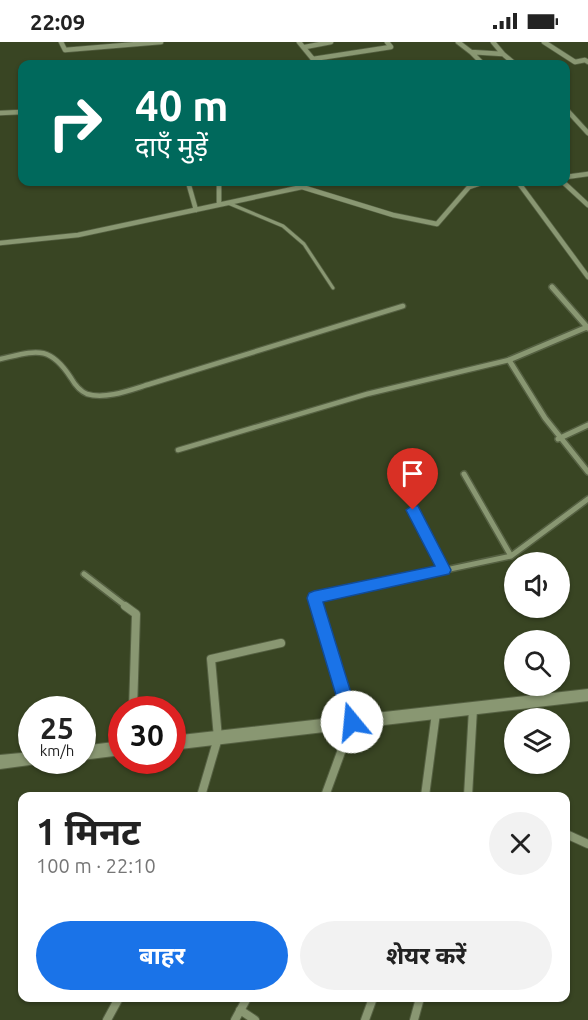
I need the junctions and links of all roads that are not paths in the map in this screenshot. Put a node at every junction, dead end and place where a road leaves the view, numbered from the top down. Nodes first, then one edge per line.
1 (61, 42) edge
2 (161, 42) edge
3 (298, 42) edge
4 (331, 42) edge
5 (387, 42) edge
6 (458, 42) edge
7 (493, 42) edge
8 (544, 42) edge
9 (305, 47) junction
10 (471, 52) junction
11 (503, 54) junction
12 (313, 59) joint
13 (479, 60) edge
14 (510, 60) edge
15 (588, 62) edge
16 (18, 112) edge
17 (0, 113) edge
18 (570, 113) edge
19 (588, 133) edge
20 (588, 174) edge
21 (570, 176) edge
22 (189, 186) edge
23 (219, 186) edge
24 (472, 186) edge
25 (521, 186) edge
26 (567, 186) edge
27 (302, 187) joint
28 (228, 202) junction
29 (219, 204) junction
30 (588, 205) edge
31 (196, 210) junction
32 (0, 243) edge
33 (588, 277) edge
34 (552, 287) dead end
35 (333, 288) dead end
36 (403, 306) dead end
37 (587, 328) edge
38 (0, 358) edge
39 (509, 360) junction
40 (588, 425) edge
41 (558, 439) junction
42 (178, 450) dead end
43 (588, 472) edge
44 (464, 474) dead end
45 (588, 499) edge
46 (413, 510) dead end
47 (509, 552) edge
48 (516, 552) edge
49 (504, 557) edge
50 (444, 570) junction
51 (84, 573) dead end
52 (281, 643) dead end
53 (588, 695) edge
54 (134, 696) edge
55 (473, 708) junction
56 (436, 712) junction
57 (352, 722) junction
58 (218, 738) junction
59 (186, 741) edge
60 (18, 760) edge
61 (0, 762) edge
62 (202, 792) edge
63 (326, 792) edge
64 (426, 792) edge
65 (468, 792) edge
66 (570, 836) edge
67 (588, 843) edge
68 (117, 1002) edge
69 (245, 1002) edge
70 (372, 1002) edge
71 (419, 1002) edge
72 (240, 1010) junction
73 (107, 1020) edge
74 (235, 1020) edge
75 (255, 1020) edge
76 (365, 1020) edge
77 (414, 1020) edge

1 - 2 street
3 - 9 street
4 - 9 street
5 - 12 street
6 - 10 street
7 - 11 street
8 - 15 street
9 - 12 street
10 - 11 street
10 - 13 street
11 - 14 street
16 - 17 street
18 - 19 street
20 - 21 street
22 - 31 street
23 - 29 street
24 - 27 street
25 - 33 street
26 - 30 street
27 - 28 street
28 - 29 street
28 - 35 lane
29 - 31 street
31 - 32 street
34 - 37 street
36 - 38 lane
37 - 39 street
39 - 41 street
39 - 42 lane
40 - 41 street
41 - 43 street
44 - 47 street
45 - 48 street
46 - 50 street
49 - 50 street
50 - 57 street
51 - 54 street
52 - 58 street
53 - 55 street
55 - 56 street
55 - 65 street
56 - 57 street
56 - 64 street
57 - 58 street
57 - 63 street
58 - 59 street
58 - 62 street
60 - 61 street
66 - 67 street
68 - 73 street
69 - 72 street
70 - 76 street
71 - 77 street
72 - 74 street
72 - 75 street

